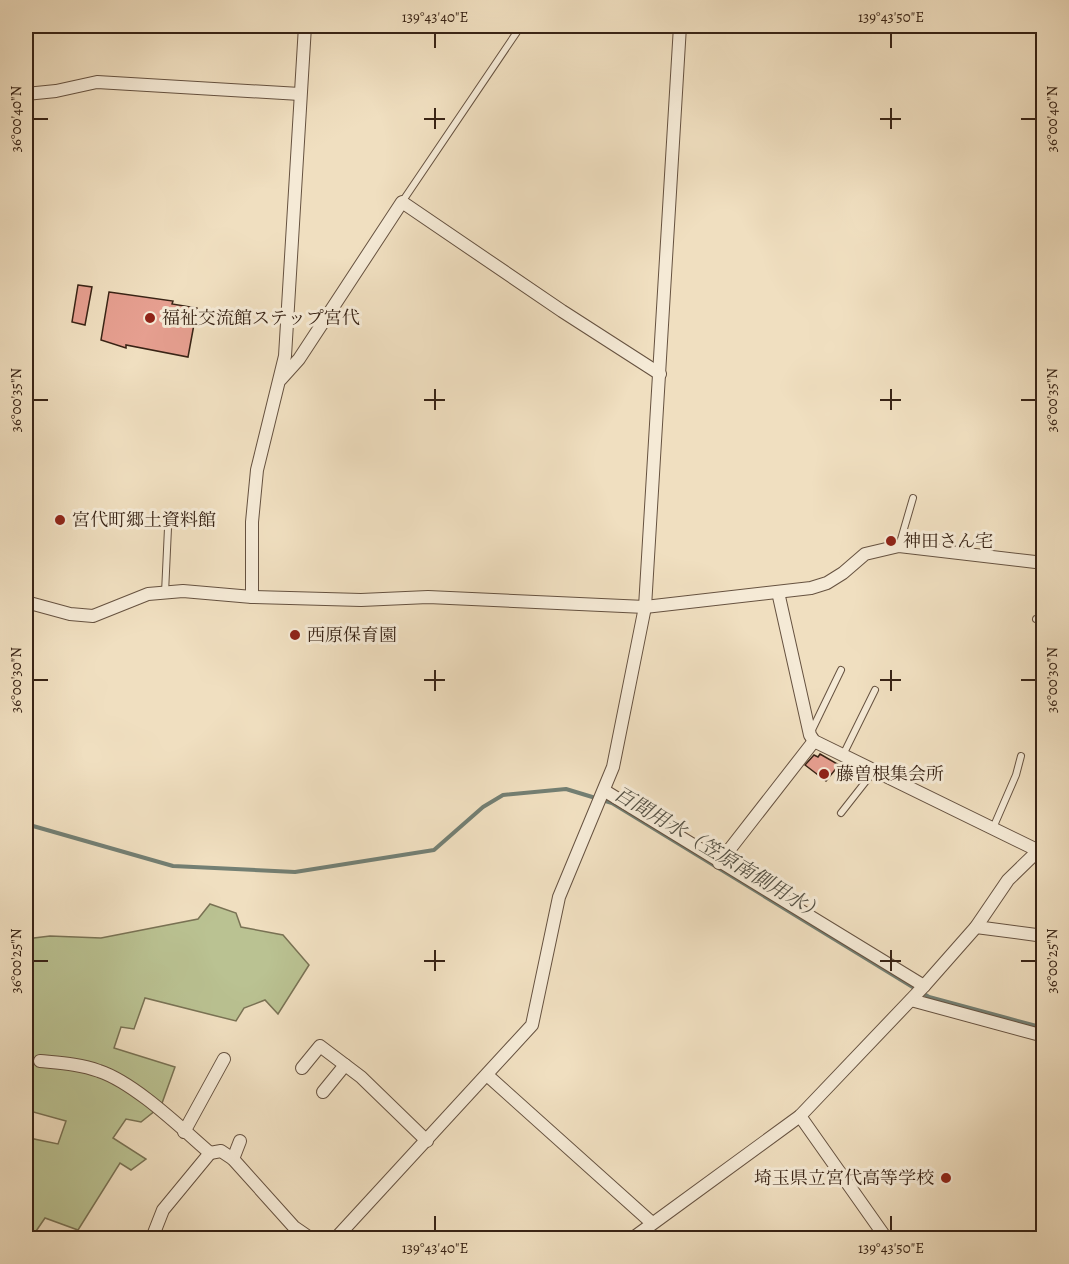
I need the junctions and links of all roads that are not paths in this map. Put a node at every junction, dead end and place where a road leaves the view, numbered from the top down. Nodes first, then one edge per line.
1 (305, 26) edge
2 (521, 26) edge
3 (680, 26) edge
4 (26, 94) edge
5 (300, 94) junction
6 (402, 202) junction
7 (660, 374) junction
8 (281, 379) junction
9 (913, 498) dead end
10 (168, 528) dead end
11 (899, 546) junction
12 (1044, 563) edge
13 (778, 592) junction
14 (165, 593) junction
15 (252, 597) junction
16 (26, 603) edge
17 (645, 607) junction
18 (1036, 619) dead end
19 (1044, 621) edge
20 (841, 670) dead end
21 (875, 690) dead end
22 (812, 738) junction
23 (843, 755) junction
24 (1021, 756) dead end
25 (874, 771) junction
26 (605, 791) junction
27 (841, 813) dead end
28 (993, 829) junction
29 (1040, 848) edge
30 (719, 862) junction
31 (976, 927) junction
32 (1044, 936) edge
33 (924, 986) junction
34 (911, 999) junction
35 (1044, 1036) edge
36 (224, 1059) dead end
37 (40, 1061) dead end
38 (345, 1065) junction
39 (302, 1068) dead end
40 (487, 1076) junction
41 (323, 1092) dead end
42 (800, 1116) junction
43 (184, 1132) junction
44 (240, 1141) dead end
45 (427, 1141) junction
46 (210, 1154) junction
47 (233, 1159) junction
48 (652, 1223) junction
49 (152, 1239) edge
50 (310, 1239) edge
51 (336, 1239) edge
52 (633, 1239) edge
53 (886, 1239) edge

1 - 5 street
2 - 6 lane
3 - 7 street
4 - 5 street
5 - 8 street
6 - 7 street
6 - 8 street
7 - 17 street
8 - 15 street
9 - 11 lane
10 - 14 lane
11 - 12 street
11 - 13 street
13 - 17 street
13 - 22 street
14 - 15 street
14 - 16 street
15 - 17 street
17 - 26 street
18 - 19 lane
20 - 22 lane
21 - 23 lane
22 - 23 street
22 - 30 street
23 - 25 street
24 - 28 lane
25 - 27 lane
25 - 28 street
26 - 30 street
26 - 40 street
28 - 29 street
29 - 31 street
30 - 33 street
31 - 32 street
31 - 33 street
33 - 34 street
34 - 35 street
34 - 42 street
36 - 43 street
37 - 43 street
38 - 39 street
38 - 41 street
38 - 45 street
40 - 45 street
40 - 48 street
42 - 48 street
42 - 53 street
43 - 46 street
44 - 47 street
45 - 51 street
46 - 47 street
46 - 49 street
47 - 50 street
48 - 52 street

